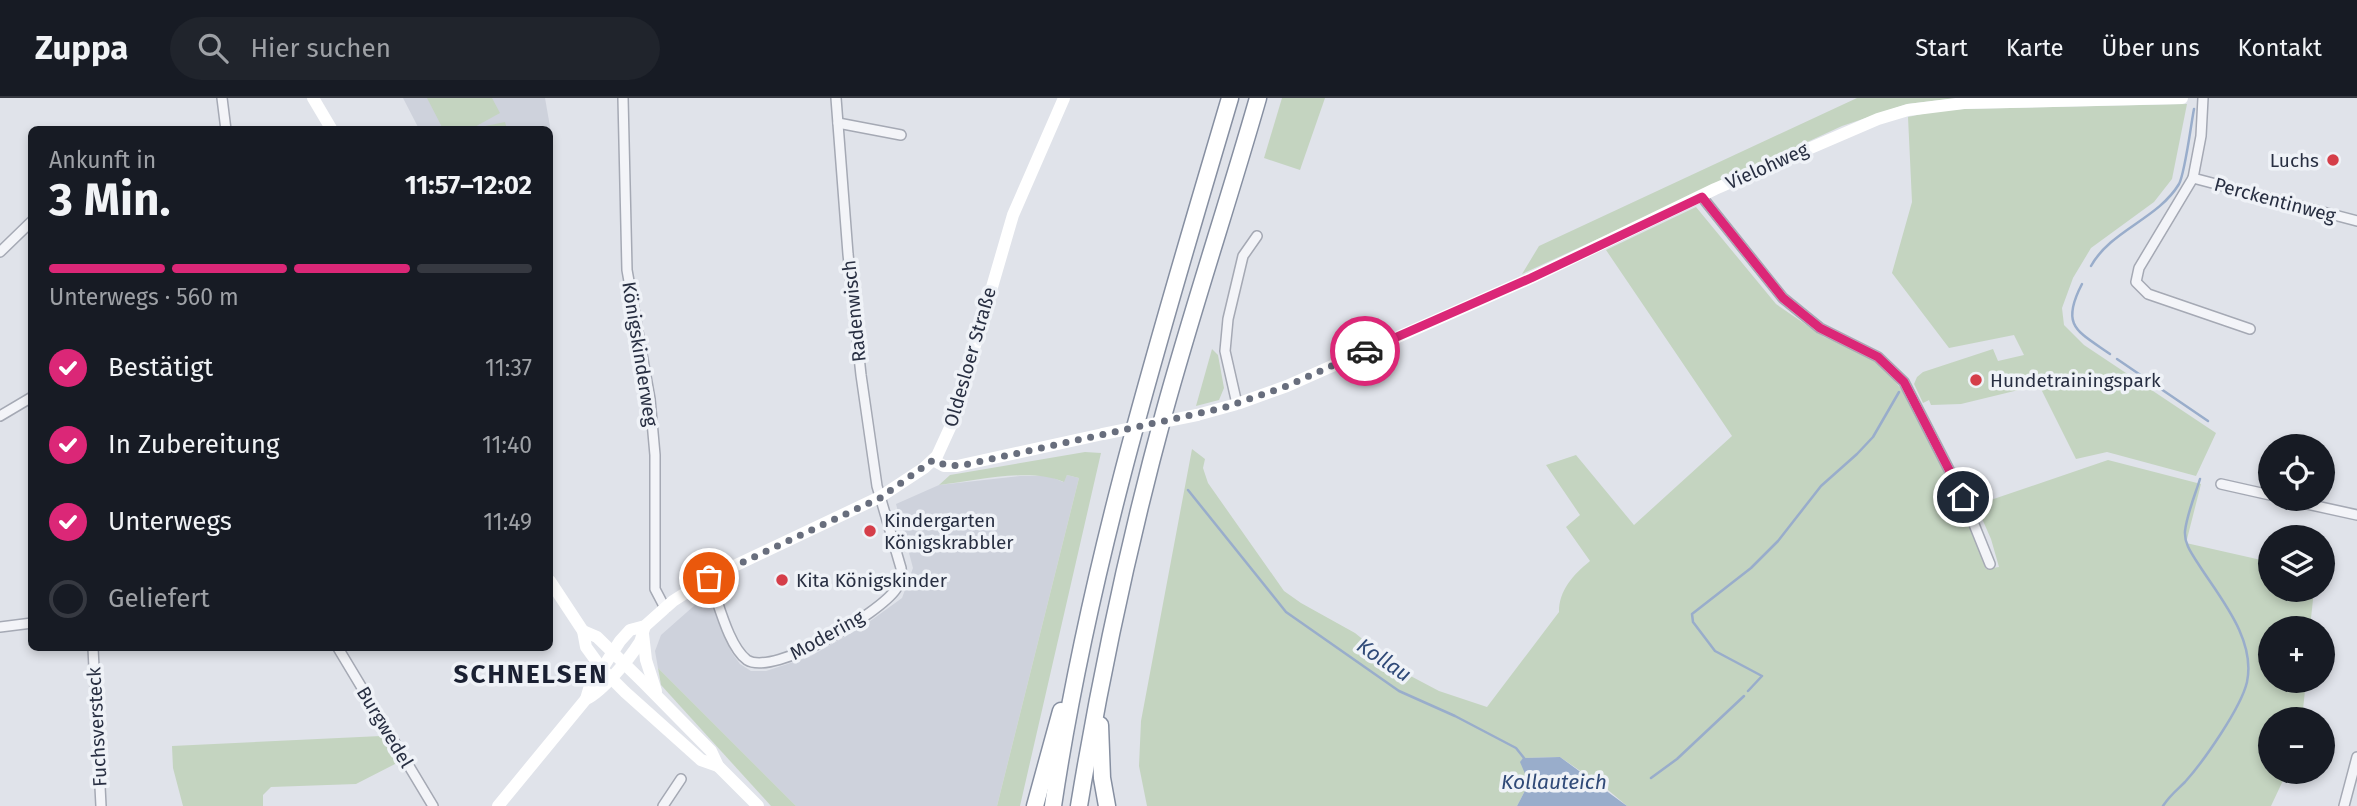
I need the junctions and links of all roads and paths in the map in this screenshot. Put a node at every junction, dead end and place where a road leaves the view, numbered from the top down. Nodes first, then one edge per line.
1 (222, 98) edge
2 (313, 98) edge
3 (624, 98) edge
4 (836, 98) edge
5 (1064, 98) edge
6 (1232, 98) edge
7 (1255, 98) edge
8 (2182, 98) edge
9 (2203, 98) edge
10 (838, 123) junction
11 (226, 126) edge
12 (330, 126) edge
13 (901, 135) dead end
14 (2193, 178) junction
15 (1702, 197) junction
16 (2357, 221) edge
17 (28, 225) edge
18 (1257, 236) dead end
19 (0, 252) edge
20 (2250, 329) dead end
21 (28, 399) edge
22 (1237, 404) junction
23 (0, 416) edge
24 (941, 448) junction
25 (933, 460) junction
26 (977, 461) junction
27 (2221, 484) dead end
28 (2258, 492) edge
29 (880, 498) junction
30 (2335, 510) edge
31 (2357, 515) edge
32 (1990, 564) dead end
33 (709, 578) junction
34 (553, 586) edge
35 (665, 608) junction
36 (28, 624) edge
37 (0, 627) edge
38 (644, 629) junction
39 (583, 631) junction
40 (93, 651) edge
41 (340, 651) edge
42 (613, 652) junction
43 (623, 663) junction
44 (606, 673) junction
45 (1076, 677) junction
46 (1099, 692) junction
47 (659, 698) junction
48 (2357, 757) edge
49 (718, 766) junction
50 (681, 779) dead end
51 (101, 806) edge
52 (433, 806) edge
53 (498, 806) edge
54 (663, 806) edge
55 (758, 806) edge
56 (1035, 806) edge
57 (1053, 806) edge
58 (1079, 806) edge
59 (1107, 806) edge
60 (2344, 806) edge

1 - 11 street
2 - 12 main road
3 - 35 street, Königskinderweg
4 - 10 street, Radenwisch
5 - 24 main road, Oldesloer Straße
6 - 45 highway
7 - 46 highway
8 - 15 main road, Vielohweg
9 - 14 street, Perckentinweg
10 - 13 street
10 - 29 street, Radenwisch
14 - 16 street, Perckentinweg
14 - 20 street, Perckentinweg
15 - 22 main road, Vielohweg
15 - 32 street
17 - 19 street
18 - 22 street
21 - 23 street
22 - 26 main road, Vielohweg, bridge
24 - 25 main road, Oldesloer Straße
24 - 26 main road
25 - 26 main road, Vielohweg
25 - 29 main road, Oldesloer Straße
27 - 28 street
29 - 33 main road, Oldesloer Straße
29 - 33 street, Modering
30 - 31 street
33 - 35 main road, Oldesloer Straße
34 - 39 main road
35 - 38 main road, Oldesloer Straße
36 - 37 street
38 - 42 main road, Oldesloer Straße
38 - 43 main road, Oldesloer Straße
38 - 47 main road
39 - 42 main road
39 - 44 main road
40 - 51 street, Fuchsversteck
41 - 52 street, Burgwedel
42 - 43 main road
42 - 44 main road, Oldesloer Straße
43 - 44 main road, Oldesloer Straße
43 - 47 main road
44 - 49 main road
44 - 53 main road, Oldesloer Straße
45 - 56 highway
45 - 57 highway
46 - 58 highway
46 - 59 highway
47 - 49 main road
48 - 60 street
49 - 55 main road
50 - 54 street

